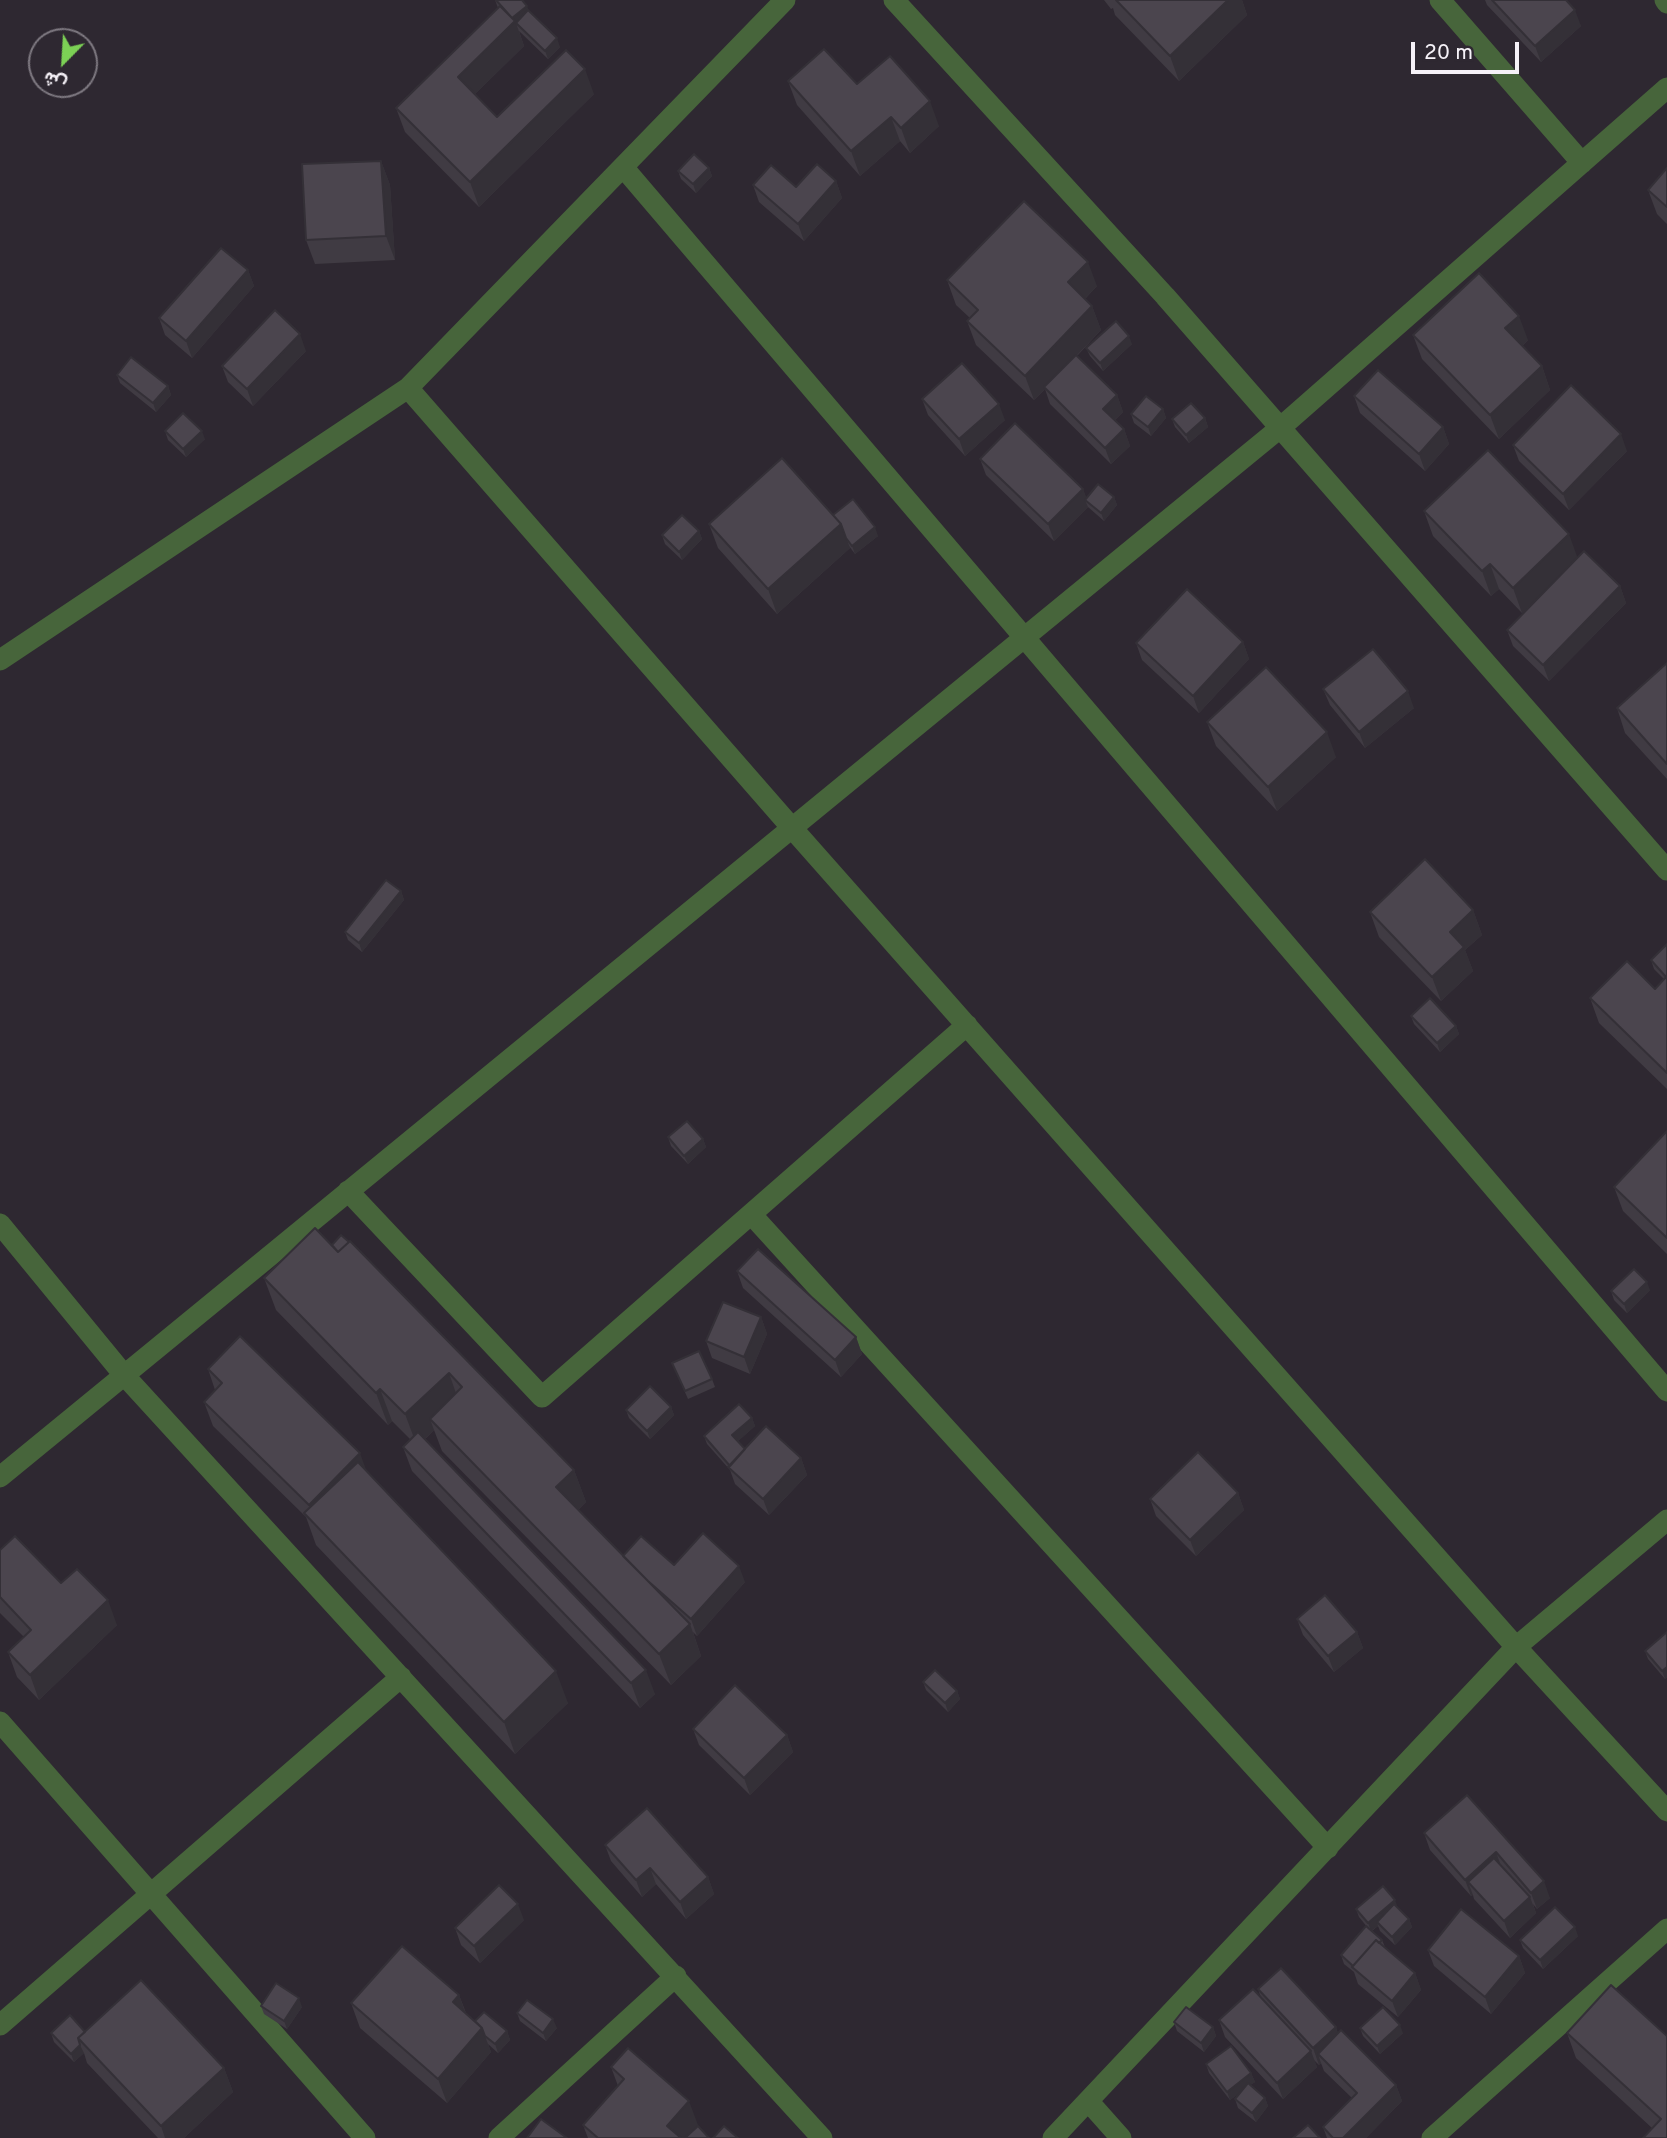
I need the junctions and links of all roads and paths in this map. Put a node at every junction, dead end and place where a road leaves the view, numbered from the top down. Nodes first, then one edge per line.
1 (785, 0) edge
2 (894, 0) edge
3 (1440, 0) edge
4 (1667, 88) edge
5 (1582, 163) junction
6 (623, 167) junction
7 (408, 388) junction
8 (1280, 428) junction
9 (1024, 637) junction
10 (0, 660) edge
11 (792, 828) junction
12 (1667, 870) edge
13 (967, 1025) junction
14 (348, 1191) junction
15 (751, 1214) junction
16 (0, 1224) edge
17 (124, 1375) junction
18 (1667, 1391) edge
19 (0, 1477) edge
20 (1667, 1520) edge
21 (1516, 1647) junction
22 (401, 1677) junction
23 (0, 1722) edge
24 (1667, 1811) edge
25 (1328, 1848) junction
26 (151, 1894) junction
27 (1667, 1929) edge
28 (676, 1976) junction
29 (0, 2025) edge
30 (1088, 2102) junction
31 (365, 2138) edge
32 (499, 2138) edge
33 (821, 2138) edge
34 (1053, 2138) edge
35 (1121, 2138) edge
36 (1432, 2138) edge

1 - 6 street
2 - 8 street
3 - 5 street
4 - 5 street
5 - 8 street
6 - 7 street
6 - 9 street
7 - 10 street
7 - 11 street
8 - 9 street
8 - 12 street
9 - 11 street
9 - 18 street
11 - 13 street
11 - 14 street
13 - 15 street
13 - 21 street
14 - 15 street
14 - 17 street
15 - 25 street
16 - 17 street
17 - 19 street
17 - 22 street
20 - 21 street
21 - 24 street
21 - 25 street
22 - 26 street
22 - 28 street
23 - 26 street
25 - 30 street
26 - 29 street
26 - 31 street
27 - 36 street
28 - 32 street
28 - 33 street
30 - 34 street
30 - 35 street

